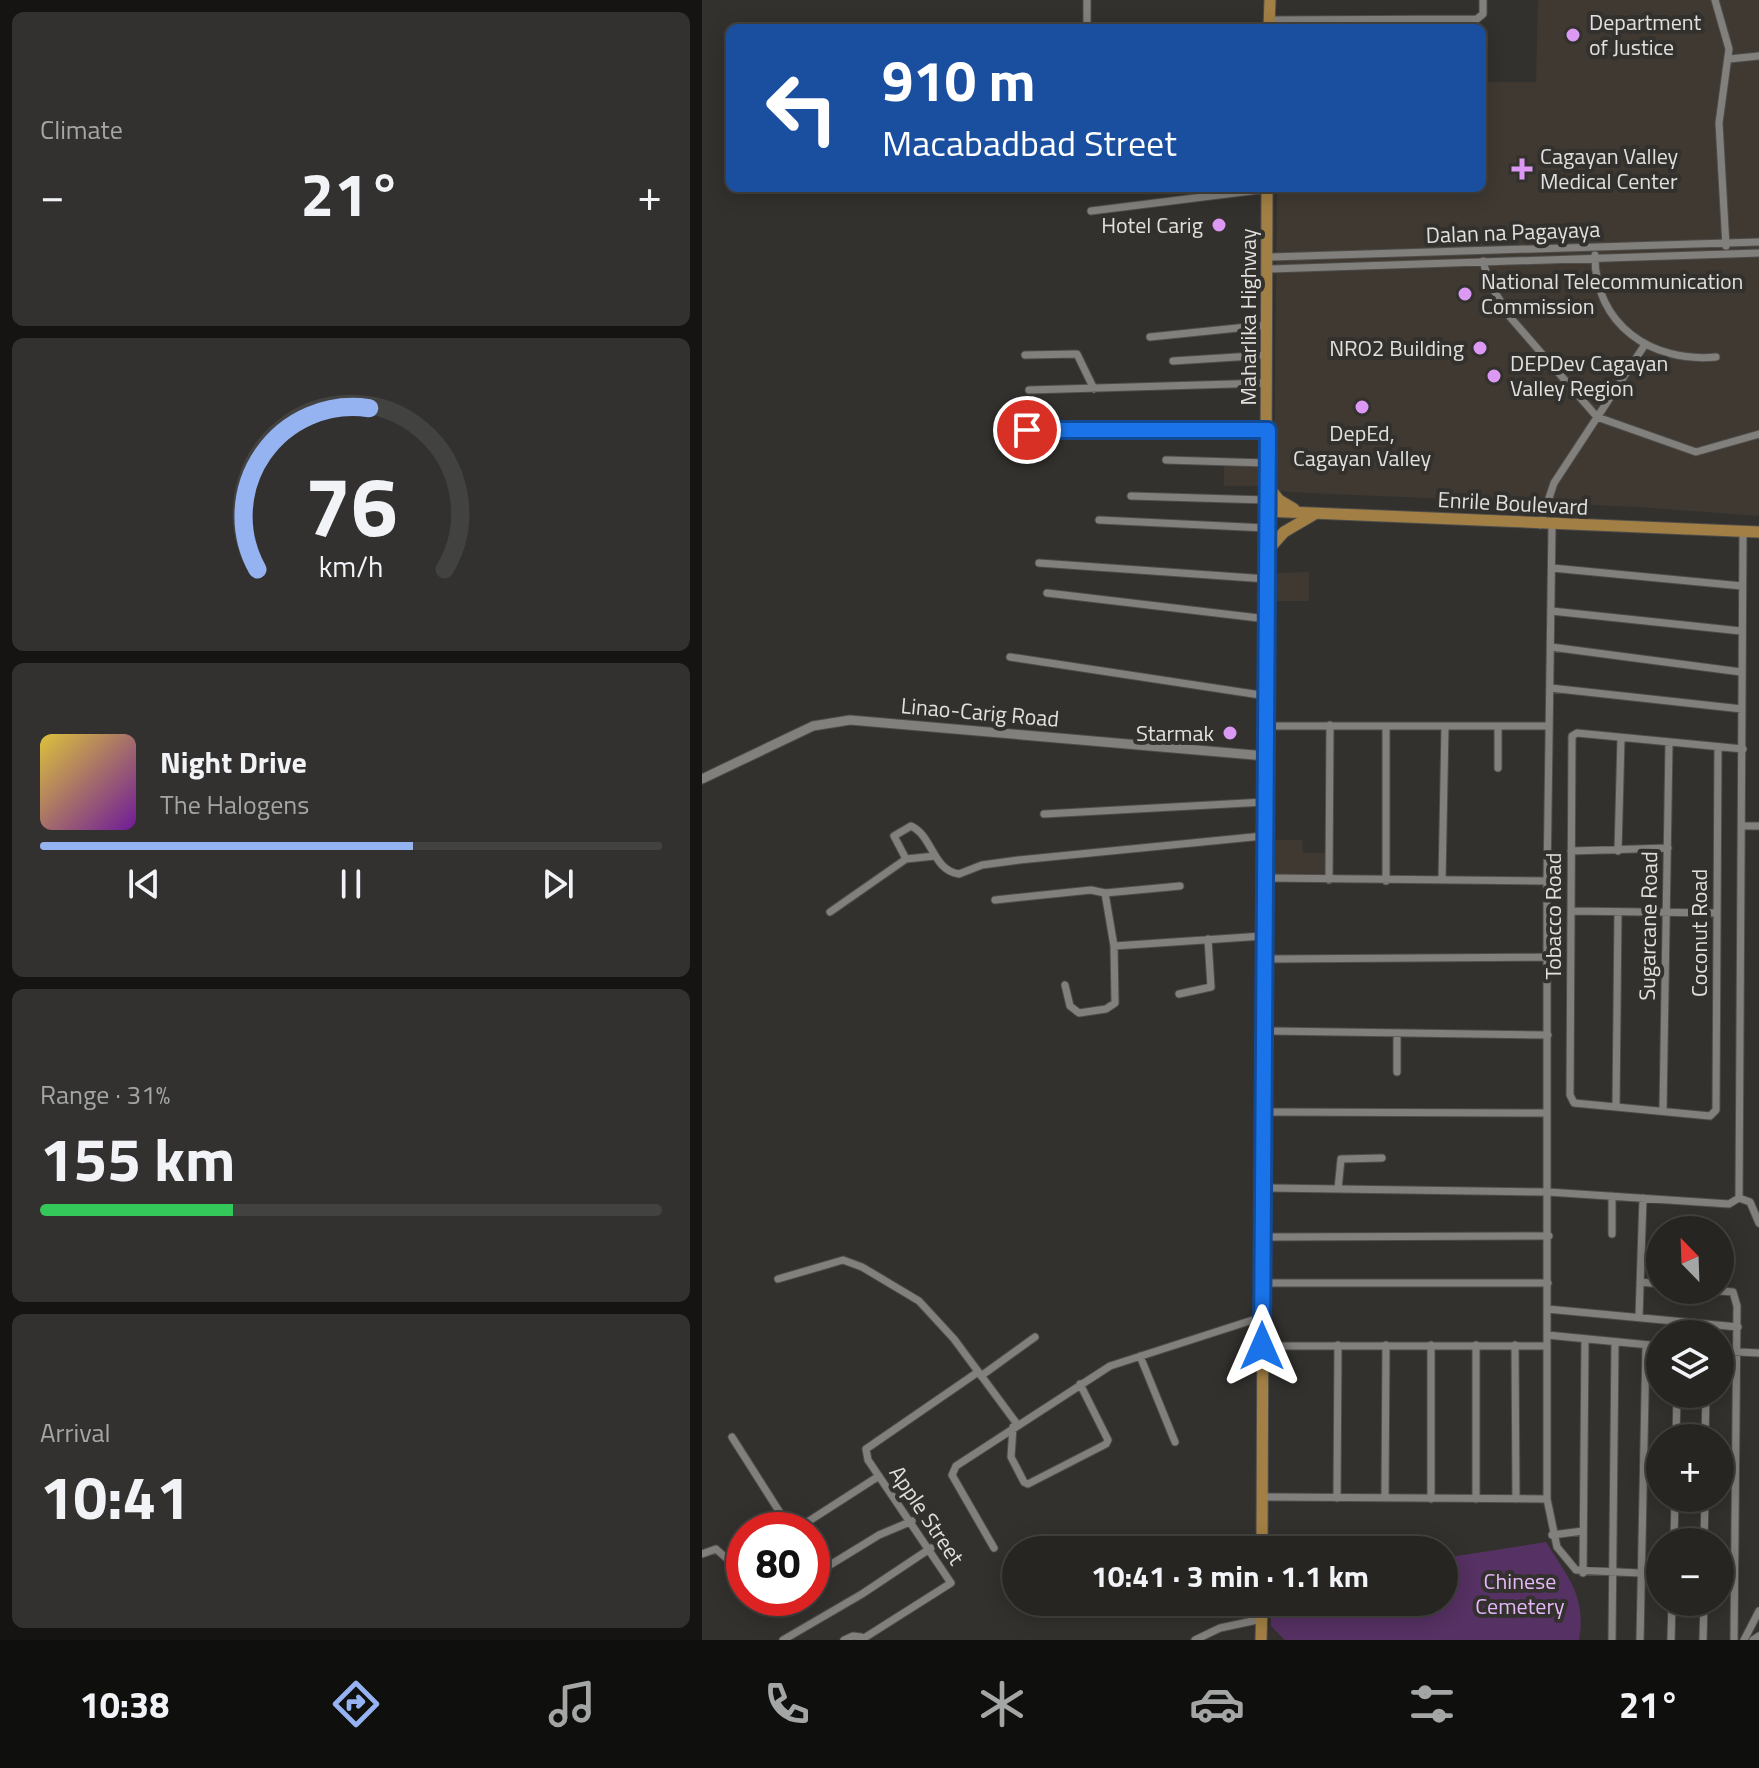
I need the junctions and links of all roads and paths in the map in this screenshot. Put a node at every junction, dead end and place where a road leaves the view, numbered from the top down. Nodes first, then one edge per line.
1 (1087, 0) edge
2 (1270, 0) edge
3 (1483, 0) edge
4 (1715, 0) edge
5 (1087, 24) edge
6 (1270, 24) edge
7 (1368, 24) edge
8 (1759, 56) edge
9 (1729, 59) junction
10 (1236, 192) edge
11 (1267, 192) edge
12 (1091, 211) dead end
13 (1759, 242) edge
14 (1726, 243) junction
15 (1596, 248) junction
16 (1482, 251) junction
17 (1726, 253) junction
18 (1759, 253) edge
19 (1595, 258) junction
20 (1268, 263) junction
21 (1483, 263) junction
22 (1269, 324) junction
23 (1150, 337) dead end
24 (1644, 346) junction
25 (1025, 355) dead end
26 (1268, 355) junction
27 (1716, 357) dead end
28 (1173, 361) dead end
29 (1267, 383) junction
30 (1094, 389) junction
31 (1029, 390) dead end
32 (1597, 417) junction
33 (1022, 420) dead end
34 (1268, 430) junction
35 (1759, 434) edge
36 (1166, 460) dead end
37 (1266, 463) junction
38 (1266, 484) junction
39 (1131, 496) dead end
40 (1266, 506) junction
41 (1312, 513) junction
42 (1099, 520) dead end
43 (1546, 525) junction
44 (1266, 528) junction
45 (1743, 532) junction
46 (1759, 532) edge
47 (1267, 551) junction
48 (1039, 563) dead end
49 (1552, 568) junction
50 (1267, 579) junction
51 (1742, 586) junction
52 (1047, 593) dead end
53 (1551, 611) junction
54 (1267, 619) junction
55 (1741, 631) junction
56 (1551, 647) junction
57 (1010, 657) dead end
58 (1741, 672) junction
59 (1550, 688) junction
60 (1267, 696) junction
61 (1742, 709) junction
62 (1330, 725) junction
63 (1266, 726) junction
64 (1386, 726) junction
65 (1549, 726) junction
66 (1445, 727) junction
67 (1498, 727) junction
68 (1621, 738) junction
69 (1669, 743) junction
70 (1718, 747) junction
71 (1743, 749) junction
72 (1266, 756) junction
73 (1498, 768) dead end
74 (702, 779) edge
75 (1265, 802) junction
76 (1044, 814) dead end
77 (1742, 826) junction
78 (1759, 826) edge
79 (1263, 836) junction
80 (1668, 848) junction
81 (1571, 851) junction
82 (1618, 851) junction
83 (935, 856) junction
84 (906, 859) junction
85 (1264, 878) junction
86 (1329, 880) junction
87 (1442, 880) junction
88 (1386, 881) junction
89 (1547, 881) junction
90 (1180, 886) dead end
91 (1105, 893) junction
92 (995, 900) dead end
93 (1571, 911) junction
94 (830, 912) dead end
95 (1618, 912) junction
96 (1667, 913) junction
97 (1717, 913) junction
98 (1263, 936) junction
99 (1208, 939) junction
100 (1114, 946) junction
101 (1548, 957) junction
102 (1262, 959) junction
103 (1065, 985) dead end
104 (1179, 994) dead end
105 (1263, 1031) junction
106 (1397, 1033) junction
107 (1548, 1035) junction
108 (1397, 1072) dead end
109 (1616, 1107) junction
110 (1663, 1110) junction
111 (1262, 1112) junction
112 (1547, 1113) junction
113 (1382, 1158) dead end
114 (1263, 1188) junction
115 (1338, 1189) junction
116 (1548, 1192) junction
117 (1612, 1196) junction
118 (1643, 1198) junction
119 (1739, 1198) junction
120 (1759, 1223) edge
121 (1612, 1234) dead end
122 (1549, 1236) junction
123 (1262, 1238) junction
124 (778, 1279) dead end
125 (1640, 1282) junction
126 (1262, 1283) junction
127 (1548, 1283) junction
128 (1646, 1283) edge
129 (1734, 1294) edge
130 (1547, 1309) junction
131 (1262, 1317) junction
132 (1639, 1317) junction
133 (1738, 1327) junction
134 (1547, 1335) junction
135 (1035, 1337) dead end
136 (1585, 1339) junction
137 (1615, 1342) junction
138 (1338, 1345) junction
139 (1386, 1345) junction
140 (1431, 1345) junction
141 (1476, 1345) junction
142 (1515, 1345) junction
143 (1646, 1345) joint
144 (1262, 1346) junction
145 (1547, 1346) junction
146 (1734, 1353) edge
147 (1738, 1353) junction
148 (1759, 1353) edge
149 (1140, 1356) junction
150 (980, 1374) junction
151 (1080, 1384) junction
152 (1015, 1426) junction
153 (732, 1437) dead end
154 (1175, 1442) dead end
155 (879, 1476) junction
156 (1261, 1497) junction
157 (1337, 1498) junction
158 (1385, 1498) junction
159 (1431, 1499) junction
160 (1476, 1499) junction
161 (1516, 1499) junction
162 (1547, 1499) junction
163 (781, 1512) edge
164 (822, 1512) edge
165 (912, 1521) junction
166 (1583, 1531) junction
167 (1552, 1535) junction
168 (1262, 1536) edge
169 (931, 1548) junction
170 (994, 1548) dead end
171 (702, 1554) edge
172 (726, 1558) edge
173 (830, 1565) edge
174 (1583, 1573) junction
175 (1613, 1574) junction
176 (1643, 1574) junction
177 (1734, 1575) edge
178 (1759, 1611) edge
179 (1672, 1616) edge
180 (1704, 1616) edge
181 (1734, 1616) edge
182 (1262, 1619) joint
183 (1758, 1622) edge
184 (1759, 1636) edge
185 (861, 1639) edge
186 (783, 1640) edge
187 (844, 1640) edge
188 (1195, 1640) edge
189 (1261, 1640) edge
190 (1612, 1640) edge
191 (1640, 1640) edge
192 (1671, 1640) edge
193 (1703, 1640) edge
194 (1734, 1640) edge
195 (1745, 1640) edge
196 (1753, 1640) edge

1 - 5 street
2 - 6 highway
3 - 7 street
4 - 9 street
6 - 7 street
8 - 9 street
9 - 14 street
10 - 12 street
11 - 20 highway, Maharlika Highway
13 - 14 street, Dalan na Pagayaya
14 - 15 street, Dalan na Pagayaya
14 - 17 street
15 - 16 street, Dalan na Pagayaya
15 - 19 street
16 - 20 street, Dalan na Pagayaya
16 - 21 street
17 - 18 street, Dalan na Pagayaya
17 - 19 street, Dalan na Pagayaya
19 - 21 street, Dalan na Pagayaya
19 - 24 street
20 - 21 street, Dalan na Pagayaya
20 - 22 highway, Maharlika Highway
21 - 32 street
22 - 23 street
22 - 26 highway, Maharlika Highway
24 - 27 street
24 - 32 street
25 - 30 street
26 - 28 street
26 - 29 highway, Maharlika Highway
29 - 30 street
29 - 34 highway, Maharlika Highway
30 - 31 street
32 - 35 street
32 - 43 street
33 - 34 street
34 - 37 highway, Maharlika Highway
36 - 37 street
37 - 38 highway, Maharlika Highway
38 - 40 highway, Maharlika Highway
38 - 41 highway
39 - 40 street
40 - 41 highway, Enrile Boulevard
40 - 44 highway, Maharlika Highway
41 - 43 highway, Enrile Boulevard
41 - 47 highway
42 - 44 street
43 - 45 highway, Enrile Boulevard
43 - 49 street
44 - 47 highway, Maharlika Highway
45 - 46 highway, Enrile Boulevard
45 - 51 street
47 - 50 highway, Maharlika Highway
48 - 50 street
49 - 51 street
49 - 53 street
50 - 54 highway, Maharlika Highway
51 - 55 street
52 - 54 street
53 - 55 street
53 - 56 street
54 - 60 highway, Maharlika Highway
55 - 58 street
56 - 58 street
56 - 59 street
57 - 60 street
58 - 61 street
59 - 61 street
59 - 65 street
60 - 63 highway, Maharlika Highway
61 - 71 street
62 - 63 street
62 - 64 street
62 - 86 street
63 - 72 highway, Maharlika Highway
64 - 66 street
64 - 88 street
65 - 67 street
65 - 89 street
66 - 67 street
66 - 87 street
67 - 73 street
68 - 69 street
68 - 81 street, Tobacco Road
68 - 82 street
69 - 70 street
69 - 80 street, Sugarcane Road
70 - 71 street
70 - 97 street, Coconut Road
71 - 77 street
72 - 74 main road, Linao-Carig Road
72 - 75 highway, Maharlika Highway
75 - 76 street
75 - 79 highway, Maharlika Highway
77 - 78 street
77 - 119 street
79 - 83 street
79 - 85 highway, Maharlika Highway
80 - 82 street
80 - 96 street, Sugarcane Road
81 - 82 street
81 - 93 street, Tobacco Road
83 - 84 street
83 - 84 street
84 - 94 street
85 - 86 street
85 - 98 highway, Maharlika Highway
86 - 88 street
87 - 88 street
87 - 89 street
89 - 101 street
90 - 91 street
91 - 92 street
91 - 100 street
93 - 95 street
93 - 109 street, Tobacco Road
95 - 96 street
95 - 109 street
96 - 97 street
96 - 110 street, Sugarcane Road
97 - 110 street, Coconut Road
98 - 99 street
98 - 102 highway, Maharlika Highway
99 - 100 street
99 - 104 street
100 - 103 street
101 - 102 street
101 - 107 street
102 - 105 highway, Maharlika Highway
105 - 106 street
105 - 111 highway, Maharlika Highway
106 - 107 street
106 - 108 street
107 - 112 street
109 - 110 street
111 - 112 street
111 - 114 highway, Maharlika Highway
112 - 116 street
113 - 115 street
114 - 115 street
114 - 123 highway, Maharlika Highway
115 - 116 street
116 - 117 street
116 - 122 street
117 - 118 street
117 - 121 street
118 - 119 street
118 - 125 street
119 - 120 street
122 - 123 street
122 - 127 street
123 - 126 highway, Maharlika Highway
124 - 150 street
125 - 128 street
125 - 132 street
126 - 127 street
126 - 131 highway, Maharlika Highway
127 - 130 street
129 - 133 street
130 - 132 street
130 - 134 street
131 - 144 highway, Maharlika Highway
131 - 149 street
132 - 133 street
133 - 147 street
134 - 136 street
134 - 145 street
135 - 150 street
136 - 137 street
136 - 166 street
137 - 143 street
137 - 175 street
138 - 139 street
138 - 144 street
138 - 157 street
139 - 140 street
139 - 158 street
140 - 141 street
140 - 159 street
141 - 142 street
141 - 160 street
142 - 145 street
142 - 161 street
143 - 176 street
144 - 156 highway, Maharlika Highway
145 - 162 street
146 - 147 street
147 - 148 street
147 - 177 street
149 - 151 street
149 - 154 street
150 - 152 street
150 - 155 street, Apple Street
151 - 152 street
151 - 152 street
152 - 170 street
153 - 163 street
155 - 164 street
155 - 165 street, Apple Street
156 - 157 street
156 - 168 highway, Maharlika Highway
157 - 158 street
158 - 159 street
159 - 160 street
160 - 161 street
161 - 162 street
162 - 167 street
165 - 169 street, Apple Street
165 - 173 street
166 - 167 street
166 - 174 street
167 - 174 street
169 - 185 street, Apple Street
169 - 186 street
171 - 172 street
174 - 175 street
175 - 176 street
175 - 190 street
176 - 191 street
178 - 183 street
179 - 192 street
180 - 193 street
181 - 194 street
182 - 188 street
182 - 189 highway
183 - 195 street
184 - 196 street
185 - 187 street

